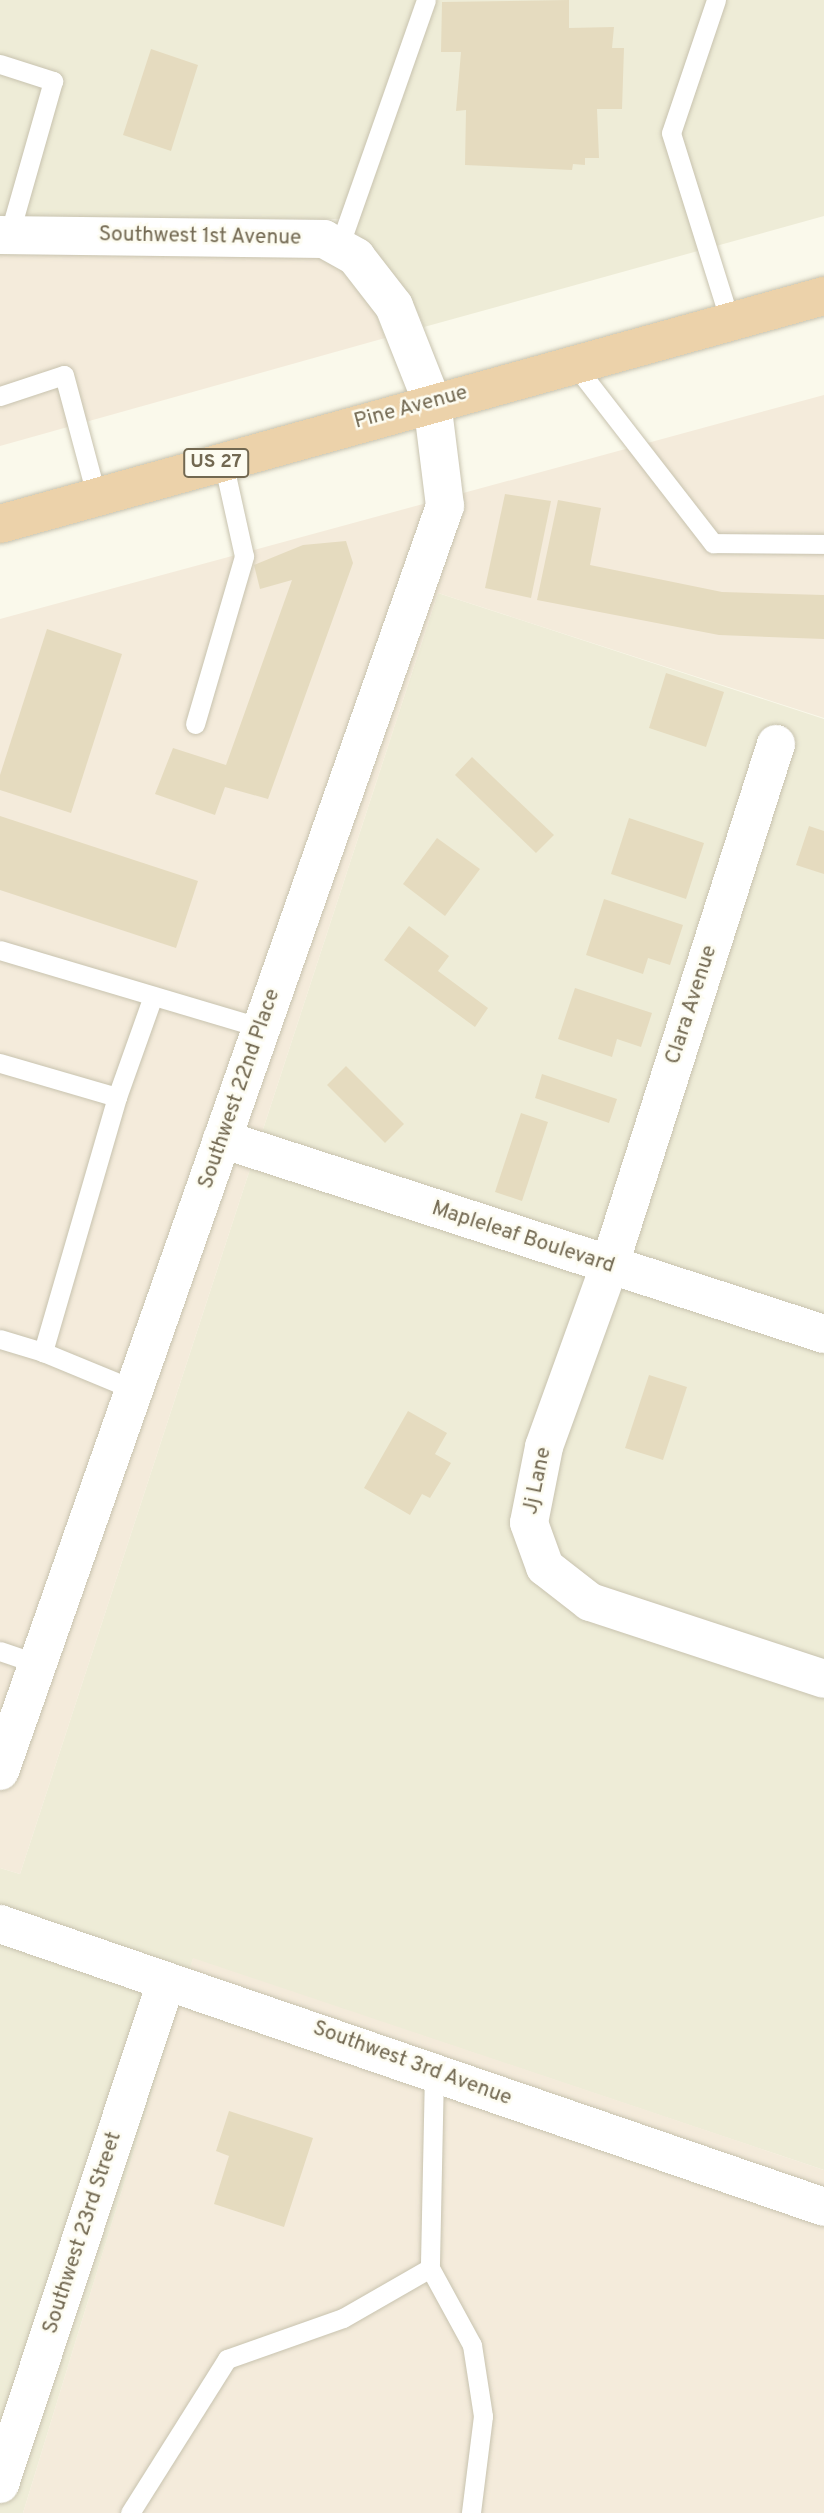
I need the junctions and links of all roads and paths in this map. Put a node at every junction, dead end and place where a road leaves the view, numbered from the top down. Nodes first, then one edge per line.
1 (426, 0) edge
2 (716, 0) edge
3 (0, 64) edge
4 (4, 235) edge
5 (339, 247) junction
6 (824, 296) edge
7 (730, 321) junction
8 (574, 364) junction
9 (0, 396) edge
10 (432, 402) junction
11 (223, 461) junction
12 (97, 498) junction
13 (0, 524) edge
14 (824, 544) edge
15 (195, 724) dead end
16 (776, 744) dead end
17 (0, 950) edge
18 (153, 996) junction
19 (262, 1028) junction
20 (0, 1063) edge
21 (117, 1097) junction
22 (222, 1139) junction
23 (609, 1267) junction
24 (824, 1334) edge
25 (0, 1339) edge
26 (43, 1352) junction
27 (135, 1390) junction
28 (0, 1651) edge
29 (38, 1664) junction
30 (824, 1679) edge
31 (0, 1771) edge
32 (0, 1924) edge
33 (166, 1982) junction
34 (434, 2072) junction
35 (824, 2207) edge
36 (430, 2269) junction
37 (1, 2480) edge
38 (130, 2513) edge
39 (471, 2513) edge

1 - 5 lane
2 - 7 lane
3 - 4 lane
4 - 5 street, Southwest 1st Avenue
5 - 10 street, Southwest 1st Avenue
6 - 7 highway, Pine Avenue / US 27
7 - 8 highway, Pine Avenue / US 27
8 - 10 highway, Pine Avenue / US 27
8 - 14 lane
9 - 12 lane
10 - 11 highway, Pine Avenue / US 27
10 - 19 street, Southwest 22nd Place
11 - 12 highway, Pine Avenue / US 27
11 - 15 lane
12 - 13 highway, Pine Avenue / US 27
16 - 23 street, Clara Avenue
17 - 18 lane
18 - 19 lane
18 - 21 lane
19 - 22 street, Southwest 22nd Place
20 - 21 lane
21 - 26 lane
22 - 23 street, Mapleleaf Boulevard
22 - 27 street, Southwest 22nd Place
23 - 24 street, Mapleleaf Boulevard
23 - 30 street, Jj Lane
25 - 26 lane
26 - 27 lane
27 - 29 street, Southwest 22nd Place
28 - 29 lane
29 - 31 street, Southwest 22nd Place
32 - 33 street, Southwest 3rd Avenue
33 - 34 street, Southwest 3rd Avenue
33 - 37 street, Southwest 23rd Street
34 - 35 street, Southwest 3rd Avenue
34 - 36 lane
36 - 38 lane
36 - 39 lane

